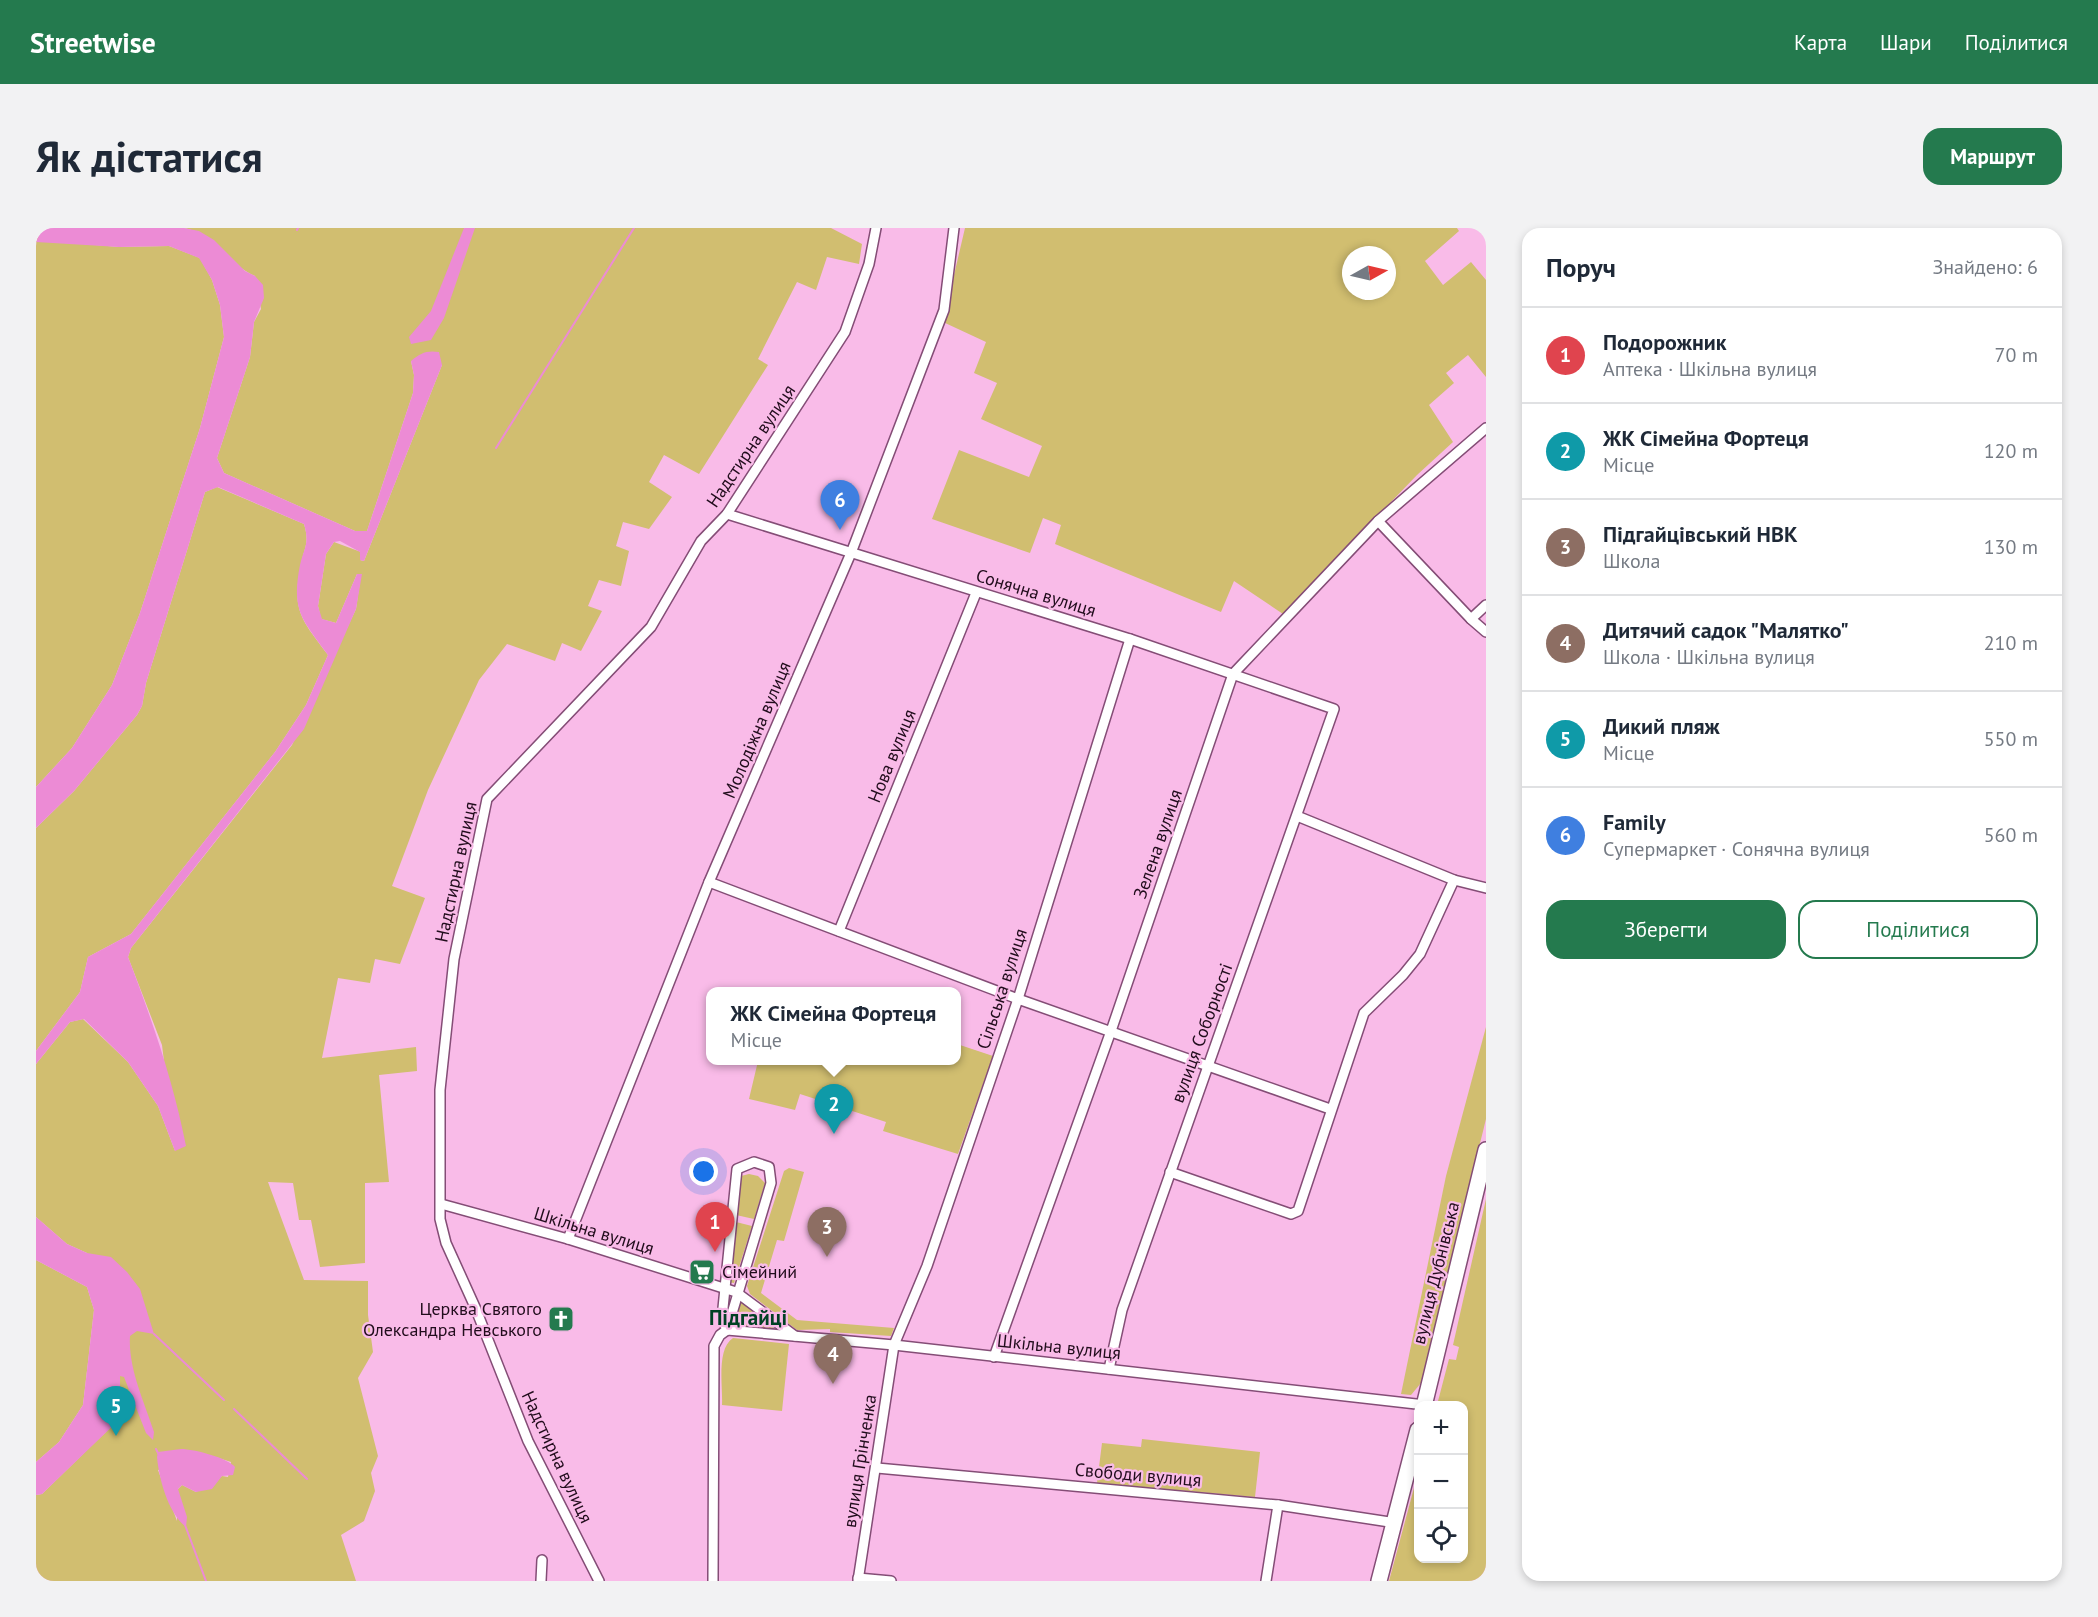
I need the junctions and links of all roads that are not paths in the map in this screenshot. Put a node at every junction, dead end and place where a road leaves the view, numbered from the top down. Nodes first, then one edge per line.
1 (876, 228) edge
2 (954, 228) edge
3 (1486, 428) edge
4 (727, 514) junction
5 (1378, 521) junction
6 (852, 553) junction
7 (976, 593) junction
8 (1486, 604) edge
9 (1471, 620) junction
10 (1486, 632) edge
11 (1130, 639) junction
12 (1233, 674) junction
13 (1334, 709) joint
14 (1297, 816) junction
15 (1454, 880) junction
16 (709, 882) junction
17 (1486, 888) edge
18 (839, 932) junction
19 (1018, 999) junction
20 (1111, 1031) junction
21 (1209, 1066) junction
22 (1330, 1109) junction
23 (1486, 1150) edge
24 (1170, 1172) junction
25 (441, 1204) junction
26 (568, 1239) junction
27 (724, 1289) junction
28 (736, 1292) junction
29 (727, 1330) junction
30 (796, 1336) junction
31 (894, 1346) junction
32 (994, 1357) junction
33 (1109, 1369) junction
34 (1426, 1401) edge
35 (1414, 1404) edge
36 (1414, 1450) edge
37 (877, 1468) junction
38 (1278, 1505) junction
39 (1396, 1522) junction
40 (542, 1560) dead end
41 (858, 1580) edge
42 (541, 1581) edge
43 (599, 1581) edge
44 (713, 1581) edge
45 (891, 1581) edge
46 (1266, 1581) edge
47 (1379, 1581) edge

1 - 4 street, Надстирна вулиця
2 - 6 street, Молодіжна вулиця
3 - 5 street, Зелена вулиця
4 - 6 street, Сонячна вулиця
4 - 25 street, Надстирна вулиця
5 - 9 street
5 - 12 street, Зелена вулиця
6 - 7 street, Сонячна вулиця
6 - 16 street, Молодіжна вулиця
7 - 11 street, Сонячна вулиця
7 - 18 street, Нова вулиця
8 - 9 street
9 - 10 street
11 - 12 street, Сонячна вулиця
11 - 19 street, Сільська вулиця
12 - 13 street, Сонячна вулиця
12 - 20 street, Зелена вулиця
13 - 14 street, вулиця Соборності
14 - 15 street
14 - 21 street, вулиця Соборності
15 - 17 street
15 - 22 street
16 - 18 street
16 - 26 street, Молодіжна вулиця
18 - 19 street
19 - 20 street
19 - 31 street, Сільська вулиця
20 - 21 street
20 - 32 street, Зелена вулиця
21 - 22 street
21 - 24 street, вулиця Соборності
22 - 24 street
23 - 34 highway, вулиця Дубнівська
24 - 33 street, вулиця Соборності
25 - 26 street, Шкільна вулиця
25 - 43 street, Надстирна вулиця
26 - 27 street, Шкільна вулиця
27 - 28 street, Шкільна вулиця
27 - 28 street
27 - 29 street
28 - 29 street
28 - 30 street
29 - 30 street, Шкільна вулиця
29 - 44 street
30 - 31 street, Шкільна вулиця
31 - 32 street, Шкільна вулиця
31 - 37 street, вулиця Грінченка
32 - 33 street, Шкільна вулиця
33 - 35 street, Шкільна вулиця
36 - 39 highway
37 - 38 street, Свободи вулиця
37 - 41 street, вулиця Грінченка
38 - 39 street, Свободи вулиця
38 - 46 street
39 - 47 highway
40 - 42 street
41 - 45 street

